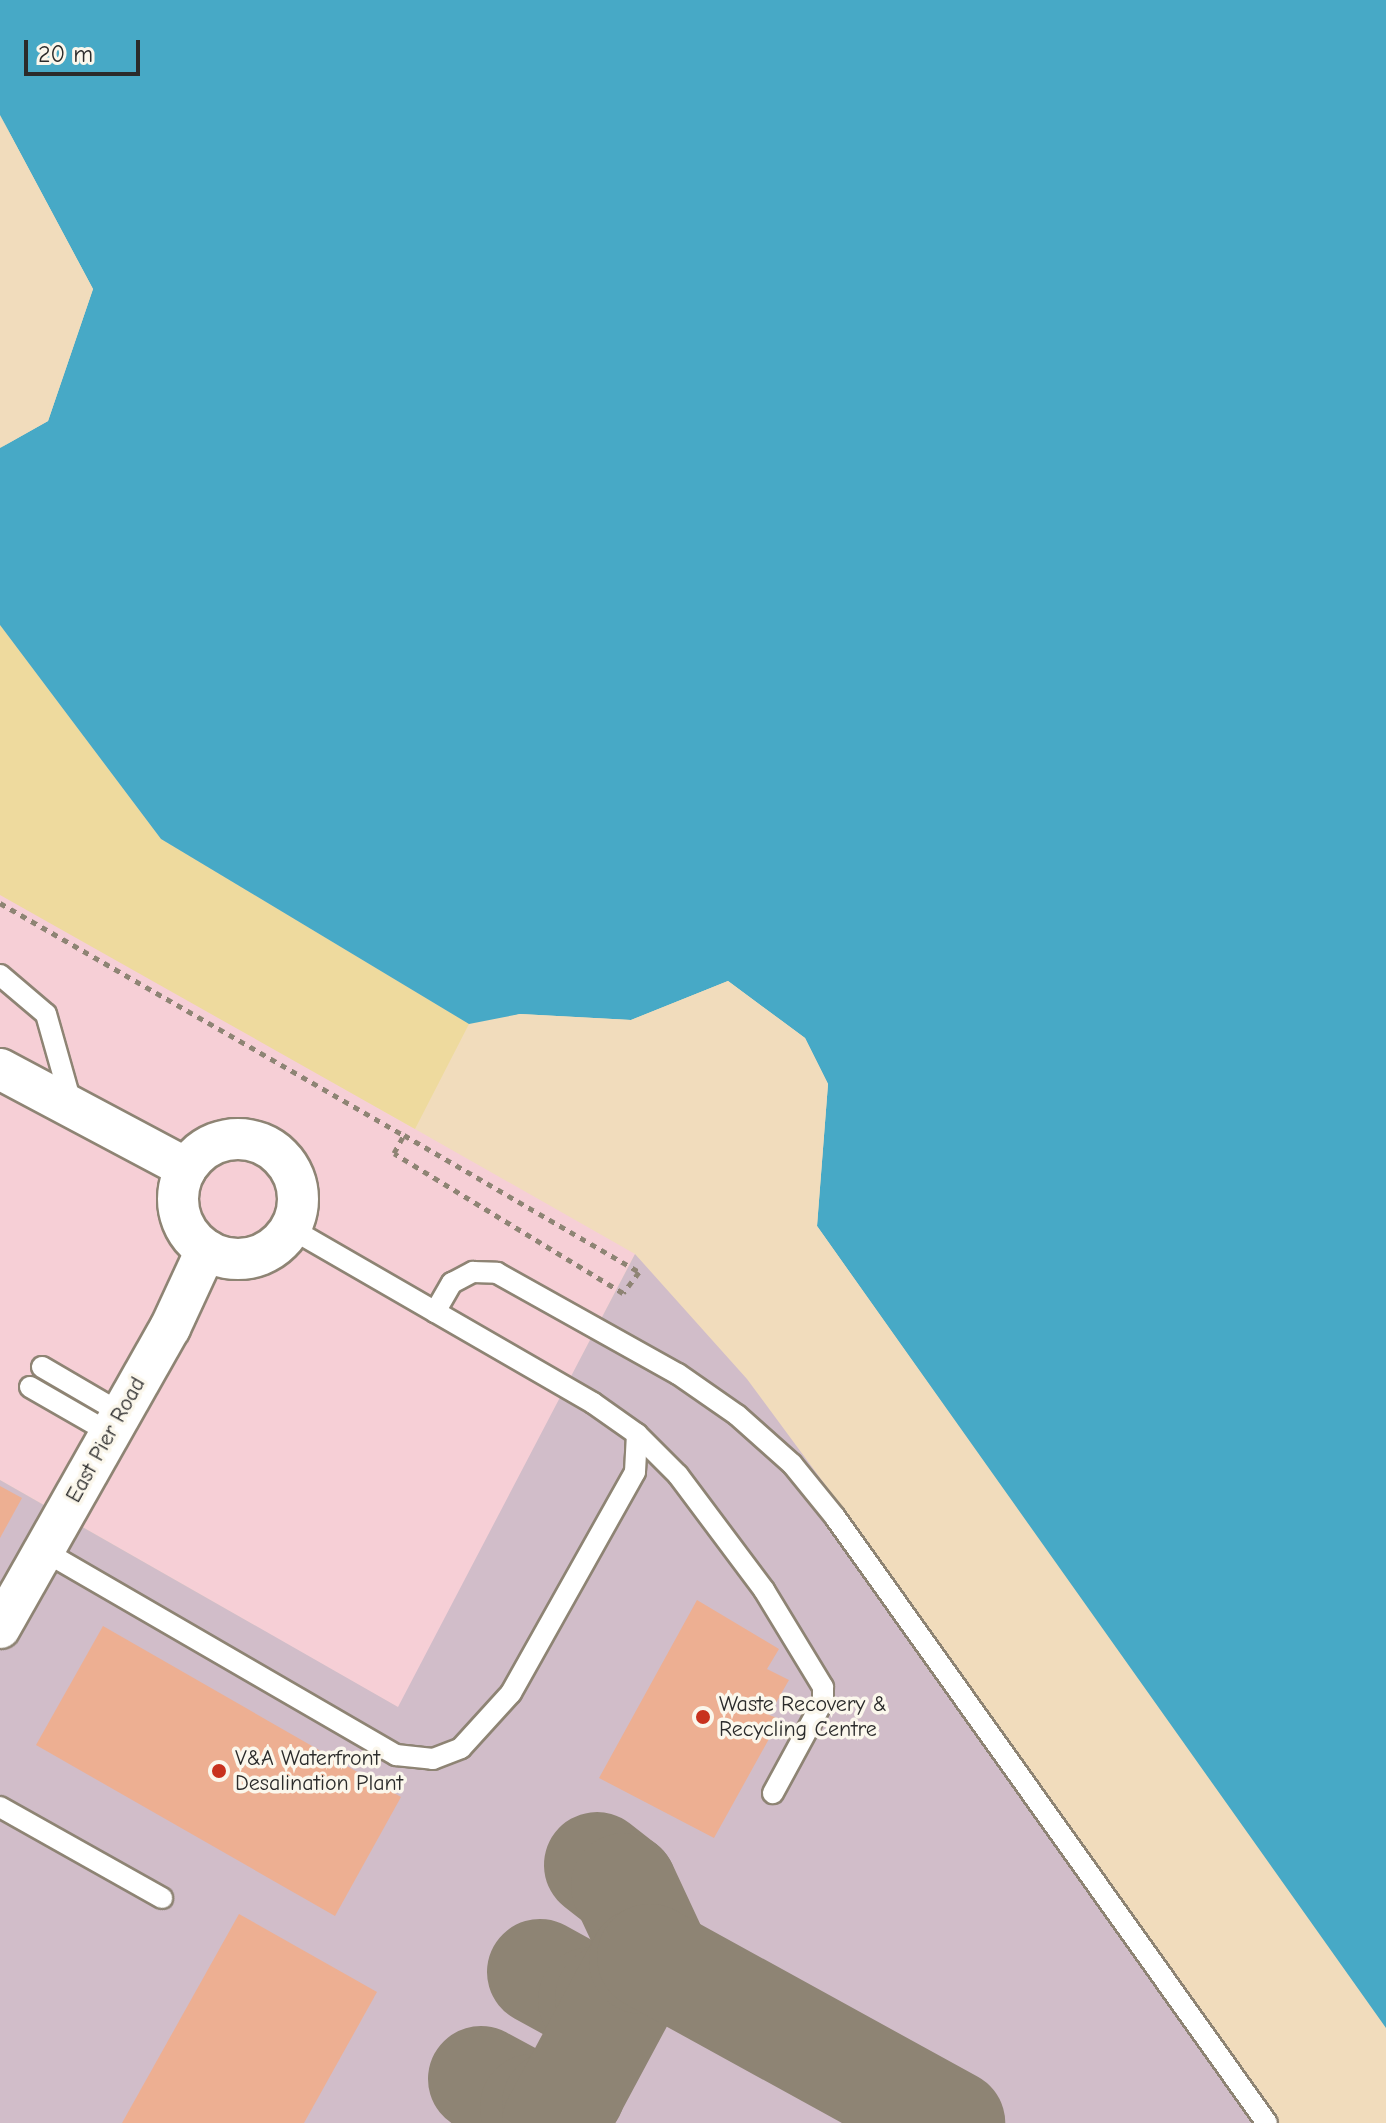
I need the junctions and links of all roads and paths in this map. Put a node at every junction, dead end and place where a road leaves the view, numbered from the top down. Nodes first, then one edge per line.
1 (0, 903) edge
2 (0, 975) edge
3 (0, 1069) edge
4 (74, 1111) junction
5 (404, 1135) junction
6 (186, 1168) junction
7 (290, 1228) junction
8 (206, 1250) junction
9 (435, 1312) junction
10 (42, 1367) dead end
11 (30, 1387) dead end
12 (115, 1423) junction
13 (637, 1434) junction
14 (44, 1551) junction
15 (0, 1628) edge
16 (773, 1793) dead end
17 (0, 1807) edge
18 (162, 1898) dead end
19 (1267, 2123) edge

1 - 5 path
2 - 4 lane
3 - 4 street
4 - 6 street
5 - 5 path
6 - 7 street
6 - 8 street
7 - 8 street
7 - 9 lane
8 - 12 street, East Pier Road
9 - 13 lane
9 - 19 lane
10 - 12 lane
11 - 12 lane
12 - 14 street, East Pier Road
13 - 14 lane
13 - 16 lane
14 - 15 street, East Pier Road
17 - 18 lane

